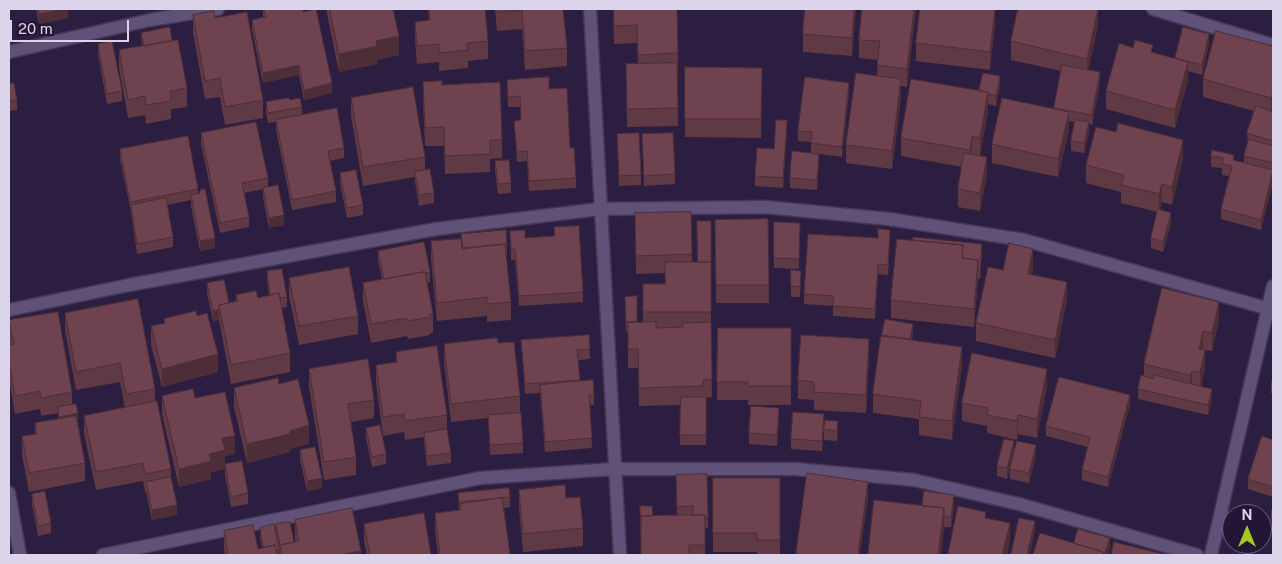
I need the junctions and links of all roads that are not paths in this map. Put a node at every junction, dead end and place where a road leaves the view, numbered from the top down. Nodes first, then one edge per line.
1 (218, 9) edge
2 (590, 9) edge
3 (1153, 9) edge
4 (149, 14) edge
5 (1273, 45) edge
6 (9, 52) edge
7 (599, 209) junction
8 (1273, 286) edge
9 (1270, 309) edge
10 (9, 310) edge
11 (614, 469) junction
12 (9, 494) edge
13 (20, 555) edge
14 (103, 555) edge
15 (620, 555) edge
16 (1197, 555) edge
17 (1211, 555) edge

1 - 4 street
2 - 7 street
3 - 5 street
4 - 6 street
7 - 9 street
7 - 10 street
7 - 11 street
8 - 9 street
9 - 17 street
11 - 14 street
11 - 15 street
11 - 16 street
12 - 13 street

